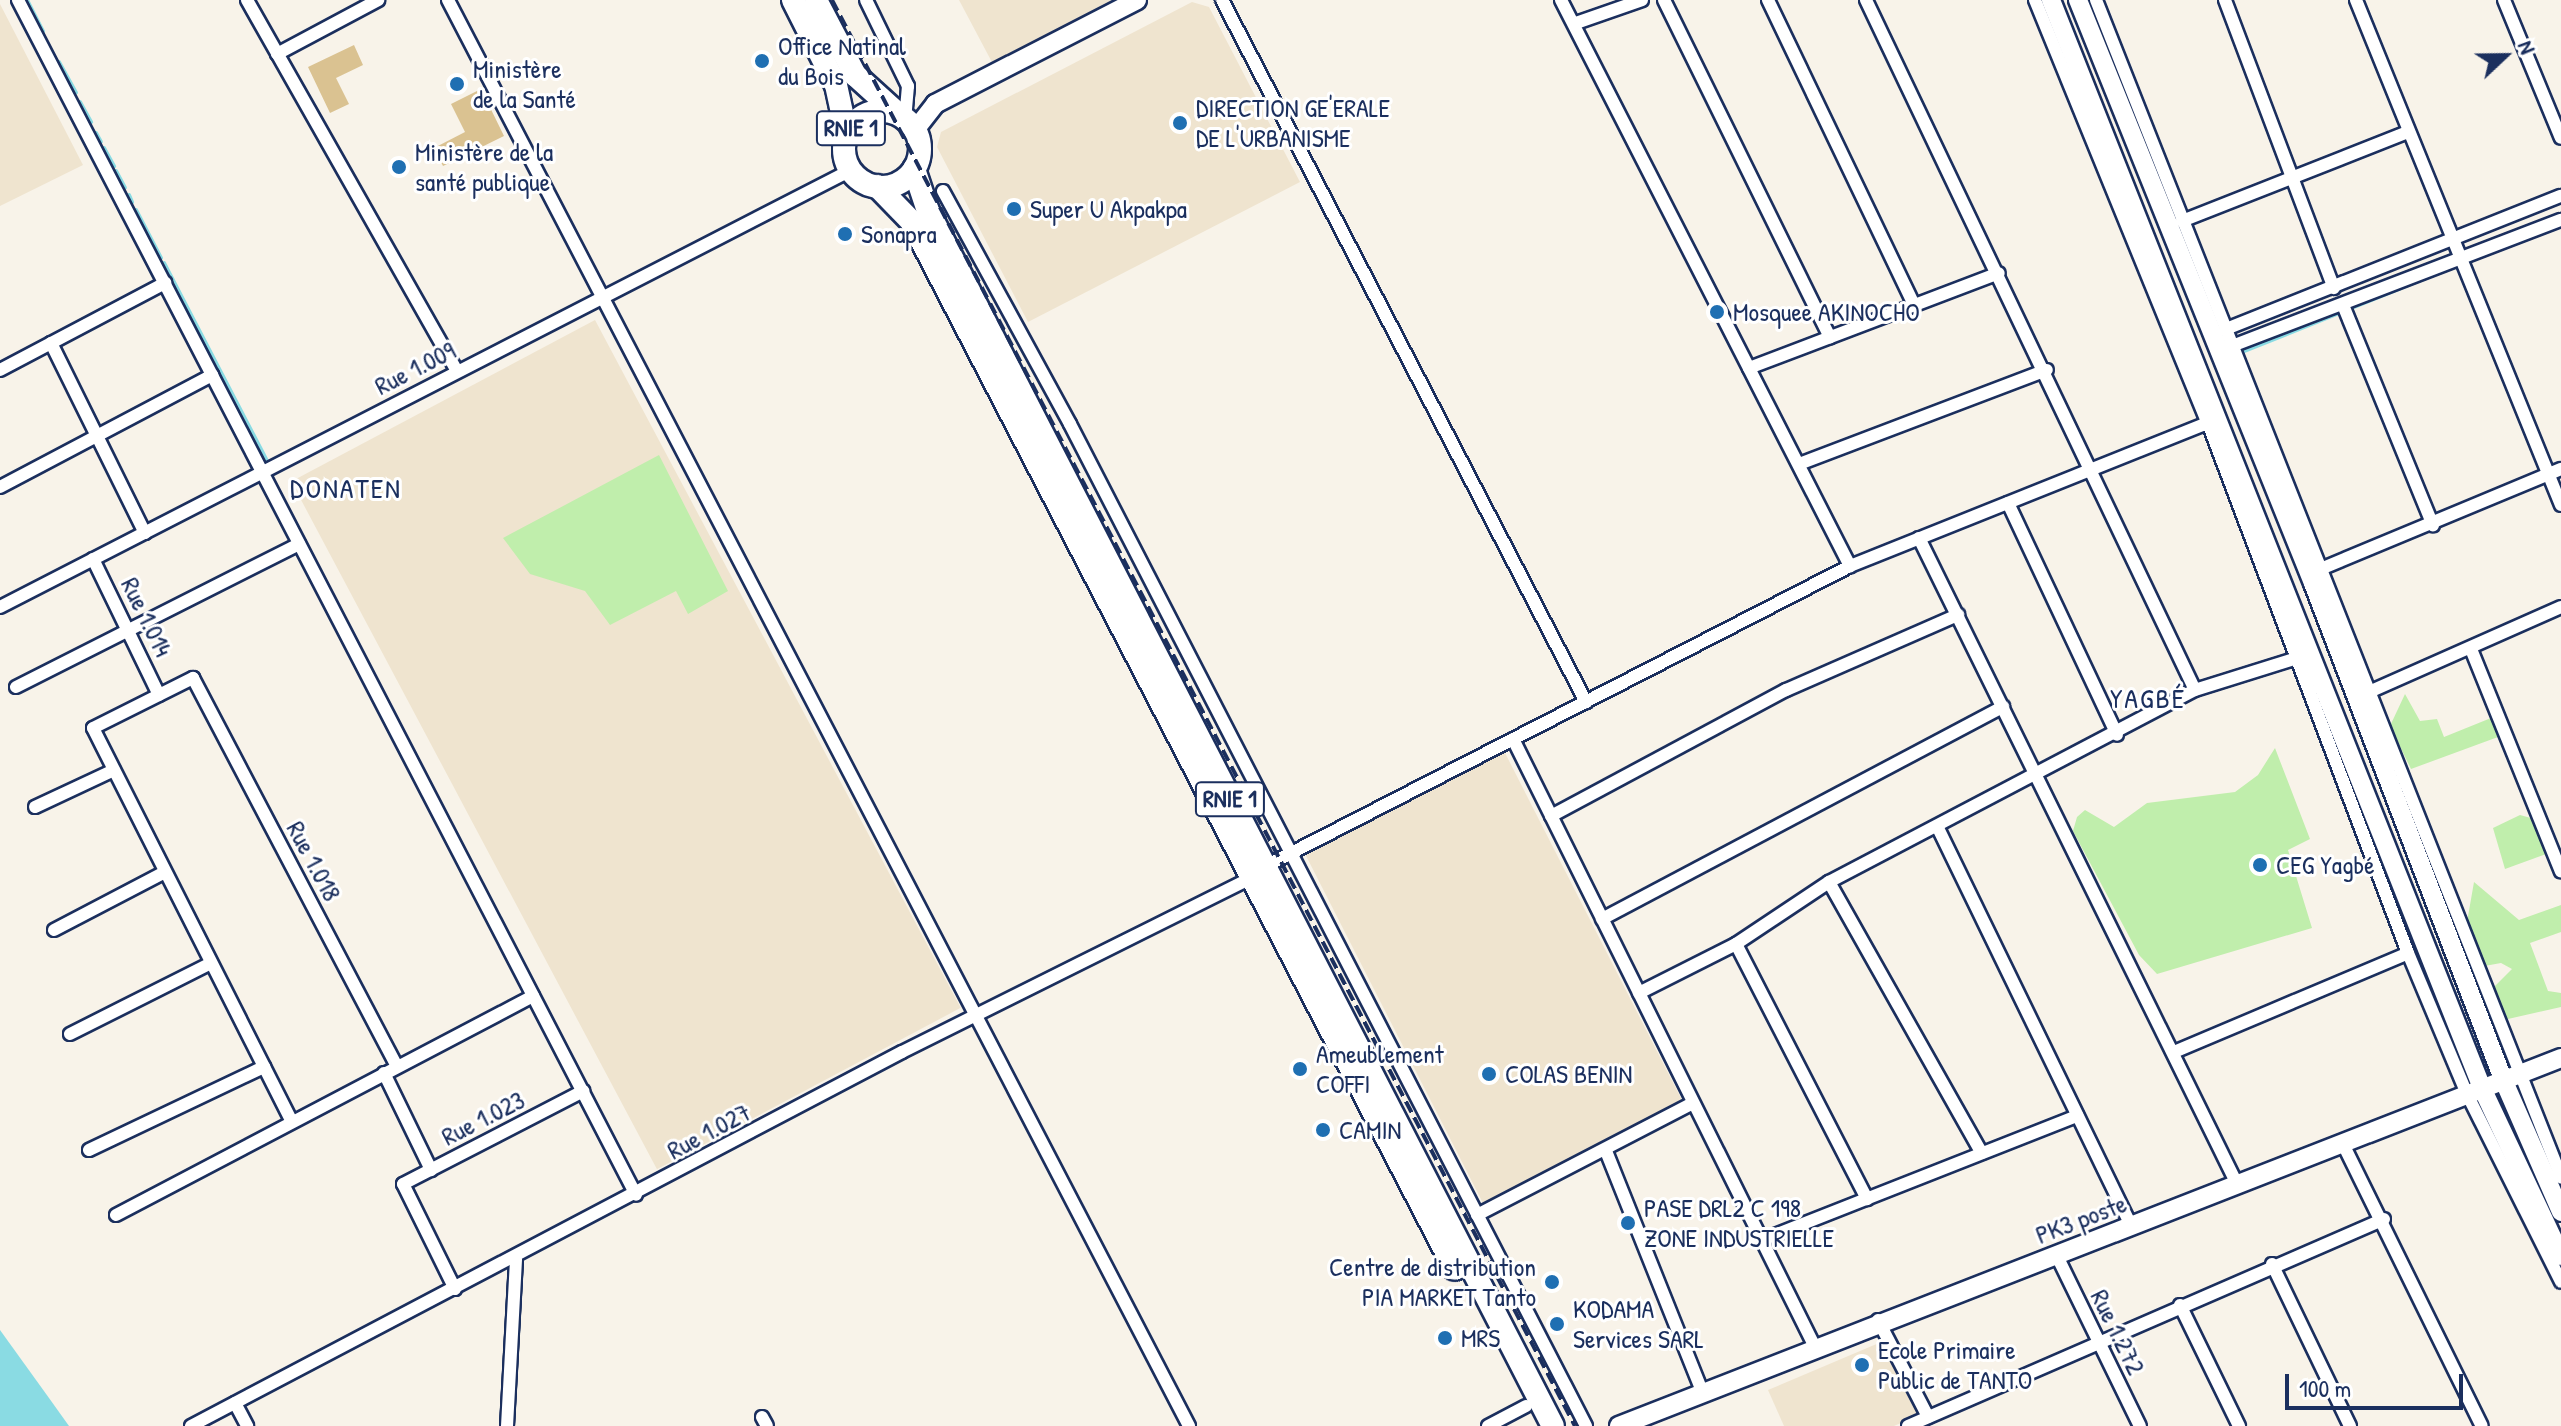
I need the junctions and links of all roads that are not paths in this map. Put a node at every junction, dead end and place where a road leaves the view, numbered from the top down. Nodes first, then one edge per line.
1 (18, 0) edge
2 (247, 0) edge
3 (378, 0) edge
4 (448, 0) edge
5 (793, 0) edge
6 (816, 0) edge
7 (866, 0) edge
8 (1137, 0) edge
9 (1222, 0) edge
10 (1561, 0) edge
11 (1642, 0) edge
12 (1664, 0) edge
13 (1768, 0) edge
14 (1866, 0) edge
15 (2035, 0) edge
16 (2051, 0) edge
17 (2078, 0) edge
18 (2096, 0) edge
19 (2225, 0) edge
20 (2356, 0) edge
21 (2504, 0) edge
22 (1576, 23) junction
23 (277, 54) junction
24 (906, 121) junction
25 (2408, 132) junction
26 (847, 136) junction
27 (2561, 138) edge
28 (914, 169) junction
29 (851, 170) junction
30 (2290, 179) junction
31 (877, 186) junction
32 (943, 191) dead end
33 (2561, 196) edge
34 (2561, 220) edge
35 (2182, 221) junction
36 (2455, 241) junction
37 (2462, 259) junction
38 (1999, 273) junction
39 (165, 283) junction
40 (2334, 288) junction
41 (602, 298) junction
42 (1914, 305) junction
43 (2343, 305) junction
44 (2226, 329) junction
45 (1830, 337) junction
46 (51, 343) junction
47 (2232, 346) junction
48 (1749, 368) junction
49 (0, 370) edge
50 (2047, 370) junction
51 (457, 371) junction
52 (212, 375) junction
53 (2208, 423) junction
54 (97, 436) junction
55 (1799, 464) junction
56 (2094, 468) junction
57 (2561, 469) edge
58 (263, 472) junction
59 (2547, 474) junction
60 (0, 487) edge
61 (2008, 503) junction
62 (2561, 505) edge
63 (2433, 525) junction
64 (145, 533) junction
65 (1919, 538) junction
66 (299, 544) junction
67 (93, 559) junction
68 (1850, 566) junction
69 (2323, 568) junction
70 (0, 607) edge
71 (2561, 607) edge
72 (1958, 615) junction
73 (130, 631) junction
74 (2471, 649) junction
75 (2297, 658) junction
76 (16, 687) dead end
77 (2195, 690) junction
78 (2369, 692) junction
79 (159, 695) junction
80 (1586, 702) junction
81 (2003, 707) junction
82 (2117, 735) junction
83 (1513, 739) junction
84 (114, 770) junction
85 (2036, 771) junction
86 (35, 807) dead end
87 (1551, 816) junction
88 (1938, 828) junction
89 (1291, 854) junction
90 (165, 872) junction
91 (2561, 872) edge
92 (1257, 873) junction
93 (1829, 882) junction
94 (1602, 919) junction
95 (54, 930) dead end
96 (1736, 944) junction
97 (2408, 953) junction
98 (211, 963) junction
99 (1639, 993) junction
100 (533, 996) junction
101 (978, 1019) junction
102 (70, 1034) dead end
103 (2174, 1052) junction
104 (2561, 1058) edge
105 (397, 1066) junction
106 (264, 1067) junction
107 (384, 1073) junction
108 (2509, 1078) junction
109 (583, 1091) junction
110 (2475, 1091) junction
111 (1693, 1103) junction
112 (2077, 1116) junction
113 (291, 1120) junction
114 (2343, 1144) junction
115 (89, 1150) dead end
116 (1606, 1151) junction
117 (1982, 1153) junction
118 (431, 1170) junction
119 (2561, 1176) edge
120 (2238, 1186) junction
121 (636, 1195) junction
122 (1867, 1199) junction
123 (2561, 1212) edge
124 (116, 1215) dead end
125 (1477, 1215) junction
126 (2384, 1219) junction
127 (2132, 1227) junction
128 (1762, 1240) junction
129 (2057, 1256) junction
130 (2561, 1256) edge
131 (516, 1259) junction
132 (2272, 1264) junction
133 (2561, 1282) edge
134 (455, 1289) junction
135 (2180, 1305) junction
136 (1878, 1320) junction
137 (2098, 1342) junction
138 (1814, 1345) junction
139 (1701, 1389) junction
140 (235, 1403) junction
141 (1531, 1416) edge
142 (1928, 1417) junction
143 (191, 1426) edge
144 (247, 1426) edge
145 (507, 1426) edge
146 (1189, 1426) edge
147 (1488, 1426) edge
148 (1553, 1426) edge
149 (1586, 1426) edge
150 (1619, 1426) edge
151 (1908, 1426) edge
152 (2140, 1426) edge
153 (2239, 1426) edge
154 (2350, 1426) edge
155 (2482, 1426) edge

1 - 39 street
2 - 23 street
3 - 23 street
4 - 41 street
5 - 26 highway, RNIE 1
6 - 24 highway, RNIE 1
7 - 24 street
8 - 24 street
9 - 80 street
10 - 22 street
11 - 22 street
12 - 45 street
13 - 42 street
14 - 38 street
15 - 53 street
16 - 110 street
17 - 108 street
18 - 35 street
19 - 30 street
20 - 25 street
21 - 27 street
22 - 48 street
23 - 51 street
24 - 26 highway, RNIE 1
24 - 28 highway, RNIE 1
25 - 30 street
25 - 36 street
26 - 29 highway, RNIE 1
28 - 31 highway, RNIE 1
28 - 92 highway, RNIE 1
29 - 31 highway, RNIE 1
29 - 41 street, Rue 1.009
30 - 35 street
30 - 40 street
31 - 92 highway, RNIE 1
32 - 89 street
33 - 36 street
34 - 37 street
35 - 44 street
36 - 37 street
36 - 40 street
37 - 43 street
37 - 59 street
38 - 42 street
38 - 50 street
39 - 46 street
39 - 52 street
40 - 44 street
41 - 51 street, Rue 1.009
41 - 101 street
42 - 45 street
43 - 47 street
43 - 63 street
44 - 47 street
45 - 48 street
46 - 49 street
46 - 54 street
47 - 69 street
48 - 55 street
50 - 55 street
50 - 56 street
51 - 58 street, Rue 1.009
52 - 54 street
52 - 58 street
53 - 56 street, Rue 1.027
53 - 75 street
54 - 60 street
54 - 64 street
55 - 68 street
56 - 61 street, Rue 1.027
56 - 77 street
57 - 59 street
58 - 64 street, Rue 1.009
58 - 66 street
59 - 62 street
59 - 63 street
61 - 65 street, Rue 1.027
61 - 82 street
63 - 69 street
64 - 67 street, Rue 1.009
65 - 68 street, Rue 1.027
65 - 72 street
66 - 73 street
66 - 100 street
67 - 70 street, Rue 1.009
67 - 73 street, Rue 1.014
68 - 80 street, Rue 1.027
69 - 78 street
71 - 74 street
72 - 81 street
72 - 87 street
73 - 76 street
73 - 79 street, Rue 1.014
74 - 78 street
74 - 91 street
75 - 77 street
75 - 97 street
77 - 82 street
78 - 108 street
79 - 84 street
79 - 105 street, Rue 1.018
80 - 83 street, Rue 1.027
81 - 85 street
81 - 94 street
82 - 85 street
83 - 87 street
83 - 89 street, Rue 1.027
84 - 86 street
84 - 90 street
85 - 88 street
85 - 103 street
87 - 94 street
88 - 93 street
88 - 112 street
89 - 92 street, Rue 1.027
89 - 125 street
90 - 95 street
90 - 98 street
92 - 101 street, Rue 1.027
92 - 141 highway, RNIE 1
92 - 148 highway, RNIE 1
93 - 96 street
93 - 117 street
94 - 99 street
96 - 99 street
96 - 122 street
97 - 103 street
97 - 110 street
98 - 102 street
98 - 106 street
99 - 111 street
100 - 105 street
100 - 109 street
101 - 121 street, Rue 1.027
101 - 146 street
103 - 120 street
104 - 108 street, PK3 poste
105 - 107 street
106 - 113 street
106 - 115 street
107 - 113 street
107 - 118 street
108 - 110 street, PK3 poste
108 - 119 street
108 - 123 street
109 - 118 street, Rue 1.023
109 - 121 street
110 - 114 street, PK3 poste
110 - 130 street
110 - 133 street
111 - 116 street
111 - 128 street
112 - 117 street
112 - 127 street
113 - 124 street
114 - 120 street, PK3 poste
114 - 126 street
116 - 125 street
116 - 139 street
117 - 122 street
118 - 134 street, Rue 1.023
120 - 127 street, PK3 poste
121 - 131 street, Rue 1.027
122 - 128 street
125 - 149 street
126 - 132 street
126 - 155 street
127 - 129 street, PK3 poste
128 - 138 street
129 - 136 street, PK3 poste
129 - 137 street, Rue 1.272
131 - 134 street, Rue 1.027
131 - 145 street
132 - 135 street
132 - 154 street
134 - 140 street, Rue 1.027
135 - 137 street
135 - 153 street
136 - 138 street, PK3 poste
136 - 142 street
137 - 142 street
137 - 152 street, Rue 1.272
138 - 139 street, PK3 poste
139 - 150 street, PK3 poste
140 - 143 street, Rue 1.027
140 - 144 street
141 - 147 street
142 - 151 street

